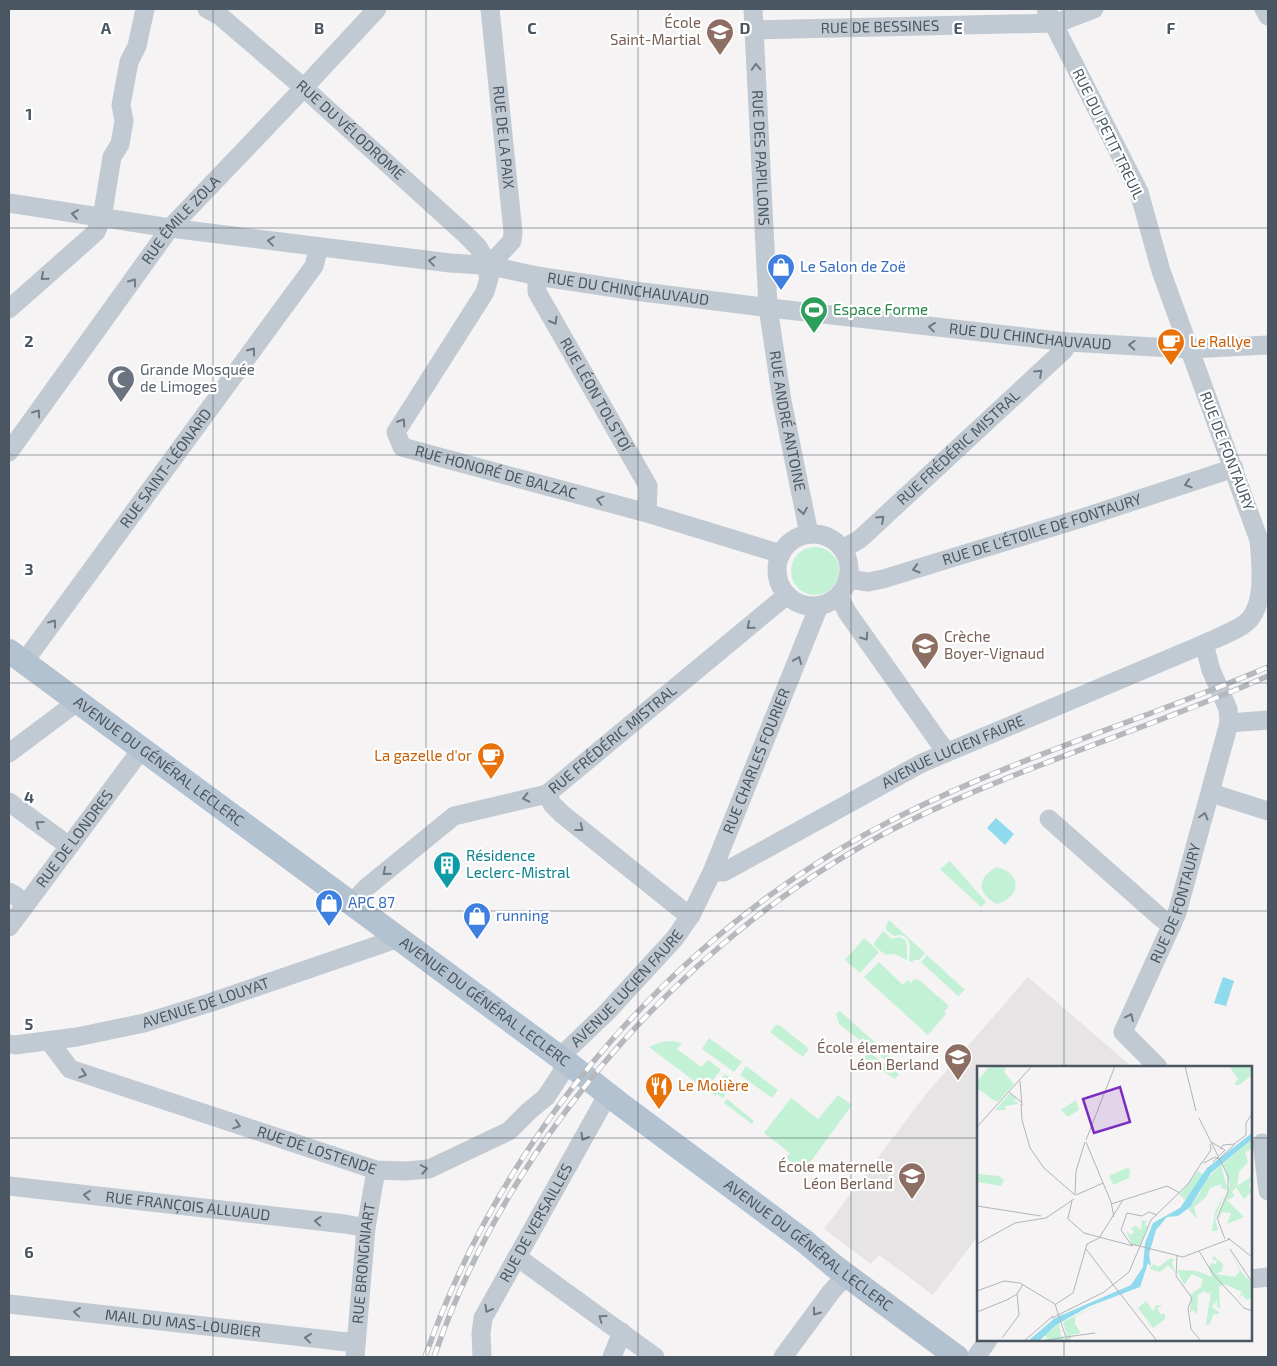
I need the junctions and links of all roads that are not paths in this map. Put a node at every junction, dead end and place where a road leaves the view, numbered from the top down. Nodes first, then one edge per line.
1 (145, 9) edge
2 (207, 9) edge
3 (377, 9) edge
4 (490, 9) edge
5 (753, 9) edge
6 (1094, 9) edge
7 (1264, 9) edge
8 (1050, 16) edge
9 (1268, 16) edge
10 (755, 30) junction
11 (304, 88) junction
12 (9, 203) edge
13 (102, 218) junction
14 (170, 228) junction
15 (319, 247) junction
16 (489, 265) junction
17 (537, 276) junction
18 (768, 308) junction
19 (9, 309) edge
20 (1068, 342) junction
21 (1268, 345) edge
22 (1189, 349) junction
23 (9, 452) edge
24 (1234, 468) junction
25 (647, 513) junction
26 (808, 534) junction
27 (843, 549) junction
28 (781, 554) junction
29 (848, 579) junction
30 (787, 595) junction
31 (838, 596) junction
32 (818, 606) junction
33 (1204, 644) junction
34 (16, 657) edge
35 (77, 702) junction
36 (1228, 716) junction
37 (1268, 720) edge
38 (141, 750) junction
39 (946, 752) junction
40 (9, 753) edge
41 (1211, 793) junction
42 (547, 794) junction
43 (9, 802) edge
44 (1268, 811) edge
45 (1049, 819) dead end
46 (69, 846) junction
47 (712, 872) junction
48 (9, 892) edge
49 (352, 903) junction
50 (25, 905) junction
51 (691, 915) junction
52 (1172, 925) junction
53 (9, 927) edge
54 (399, 938) junction
55 (49, 1041) junction
56 (9, 1044) edge
57 (566, 1062) junction
58 (1157, 1066) edge
59 (603, 1090) junction
60 (1260, 1142) edge
61 (376, 1170) junction
62 (9, 1186) edge
63 (1268, 1191) edge
64 (366, 1228) junction
65 (517, 1257) junction
66 (847, 1274) junction
67 (1268, 1277) edge
68 (1252, 1279) edge
69 (9, 1304) edge
70 (622, 1332) junction
71 (987, 1341) edge
72 (356, 1350) edge
73 (482, 1357) edge
74 (612, 1357) edge
75 (655, 1357) edge
76 (783, 1357) edge
77 (957, 1357) edge
78 (976, 1357) edge

1 - 13 street
2 - 11 street, RUE DU VÉLODROME
3 - 11 street, RUE ÉMILE ZOLA
4 - 16 street, RUE DE LA PAIX
5 - 10 street, RUE DES PAPILLONS
6 - 8 street, RUE DE BESSINES
7 - 9 street
8 - 10 street, RUE DE BESSINES
8 - 22 street, RUE DU PETIT TREUIL
18 -> 10 street, RUE DES PAPILLONS
11 - 14 street, RUE ÉMILE ZOLA
11 - 16 street, RUE DU VÉLODROME
13 -> 12 street, RUE DU CHINCHAUVAUD
13 - 14 street, RUE DU CHINCHAUVAUD
13 -> 19 street
15 -> 14 street, RUE DU CHINCHAUVAUD
23 -> 14 street, RUE ÉMILE ZOLA
16 -> 15 street, RUE DU CHINCHAUVAUD
34 -> 15 street, RUE SAINT-LÉONARD
16 - 17 street, RUE DU CHINCHAUVAUD
25 -> 16 street, RUE HONORÉ DE BALZAC
17 - 18 street, RUE DU CHINCHAUVAUD
17 -> 25 street, RUE LÉON TOLSTOÏ
20 -> 18 street, RUE DU CHINCHAUVAUD
18 -> 26 street, RUE ANDRÉ ANTOINE
22 -> 20 street, RUE DU CHINCHAUVAUD
27 -> 20 street, RUE FRÉDÉRIC MISTRAL
21 - 22 street, RUE DU CHINCHAUVAUD
22 - 24 street, RUE DE FONTAURY
24 -> 29 street, RUE DE L'ÉTOILE DE FONTAURY
24 - 33 street, RUE DE FONTAURY
25 - 28 street, RUE HONORÉ DE BALZAC
26 - 27 street
26 - 28 street
27 - 29 street
28 - 30 street
29 - 31 street
30 - 32 street
30 -> 42 street, RUE FRÉDÉRIC MISTRAL
31 - 32 street
31 -> 39 street
47 -> 32 street, RUE CHARLES FOURIER
33 - 36 street
33 - 39 street, AVENUE LUCIEN FAURE
34 - 35 main road, AVENUE DU GÉNÉRAL LECLERC
35 - 38 main road, AVENUE DU GÉNÉRAL LECLERC
35 - 40 street
36 - 37 street
36 - 41 street, RUE DE FONTAURY
38 - 46 street, RUE DE LONDRES
38 - 49 main road, AVENUE DU GÉNÉRAL LECLERC
39 - 47 street, AVENUE LUCIEN FAURE
41 - 44 street
52 -> 41 street, RUE DE FONTAURY
42 -> 49 street, RUE FRÉDÉRIC MISTRAL
42 -> 51 street
46 -> 43 street
45 - 52 street
46 - 50 street, RUE DE LONDRES
47 - 51 street, RUE CHARLES FOURIER
48 - 50 street
49 - 54 main road, AVENUE DU GÉNÉRAL LECLERC
50 - 53 street, RUE DE LONDRES
51 - 57 street, AVENUE LUCIEN FAURE
58 -> 52 street, RUE DE FONTAURY
54 - 55 street, AVENUE DE LOUYAT
54 - 57 main road, AVENUE DU GÉNÉRAL LECLERC
55 - 56 street, AVENUE DE LOUYAT
55 -> 61 street, RUE DE LOSTENDE
57 - 59 main road, AVENUE DU GÉNÉRAL LECLERC
61 -> 57 street, RUE DE LOSTENDE
59 -> 65 street, RUE DE VERSAILLES
59 - 66 main road, AVENUE DU GÉNÉRAL LECLERC
60 - 63 street
61 - 64 street, RUE BRONGNIART
64 -> 62 street, RUE FRANÇOIS ALLUAUD
64 - 72 street, RUE BRONGNIART
70 -> 65 street
65 -> 73 street, RUE DE VERSAILLES
66 -> 76 street
66 - 77 main road, AVENUE DU GÉNÉRAL LECLERC
67 - 68 street
72 -> 69 street, MAIL DU MAS-LOUBIER
70 - 74 street
70 - 75 street
71 - 78 street

